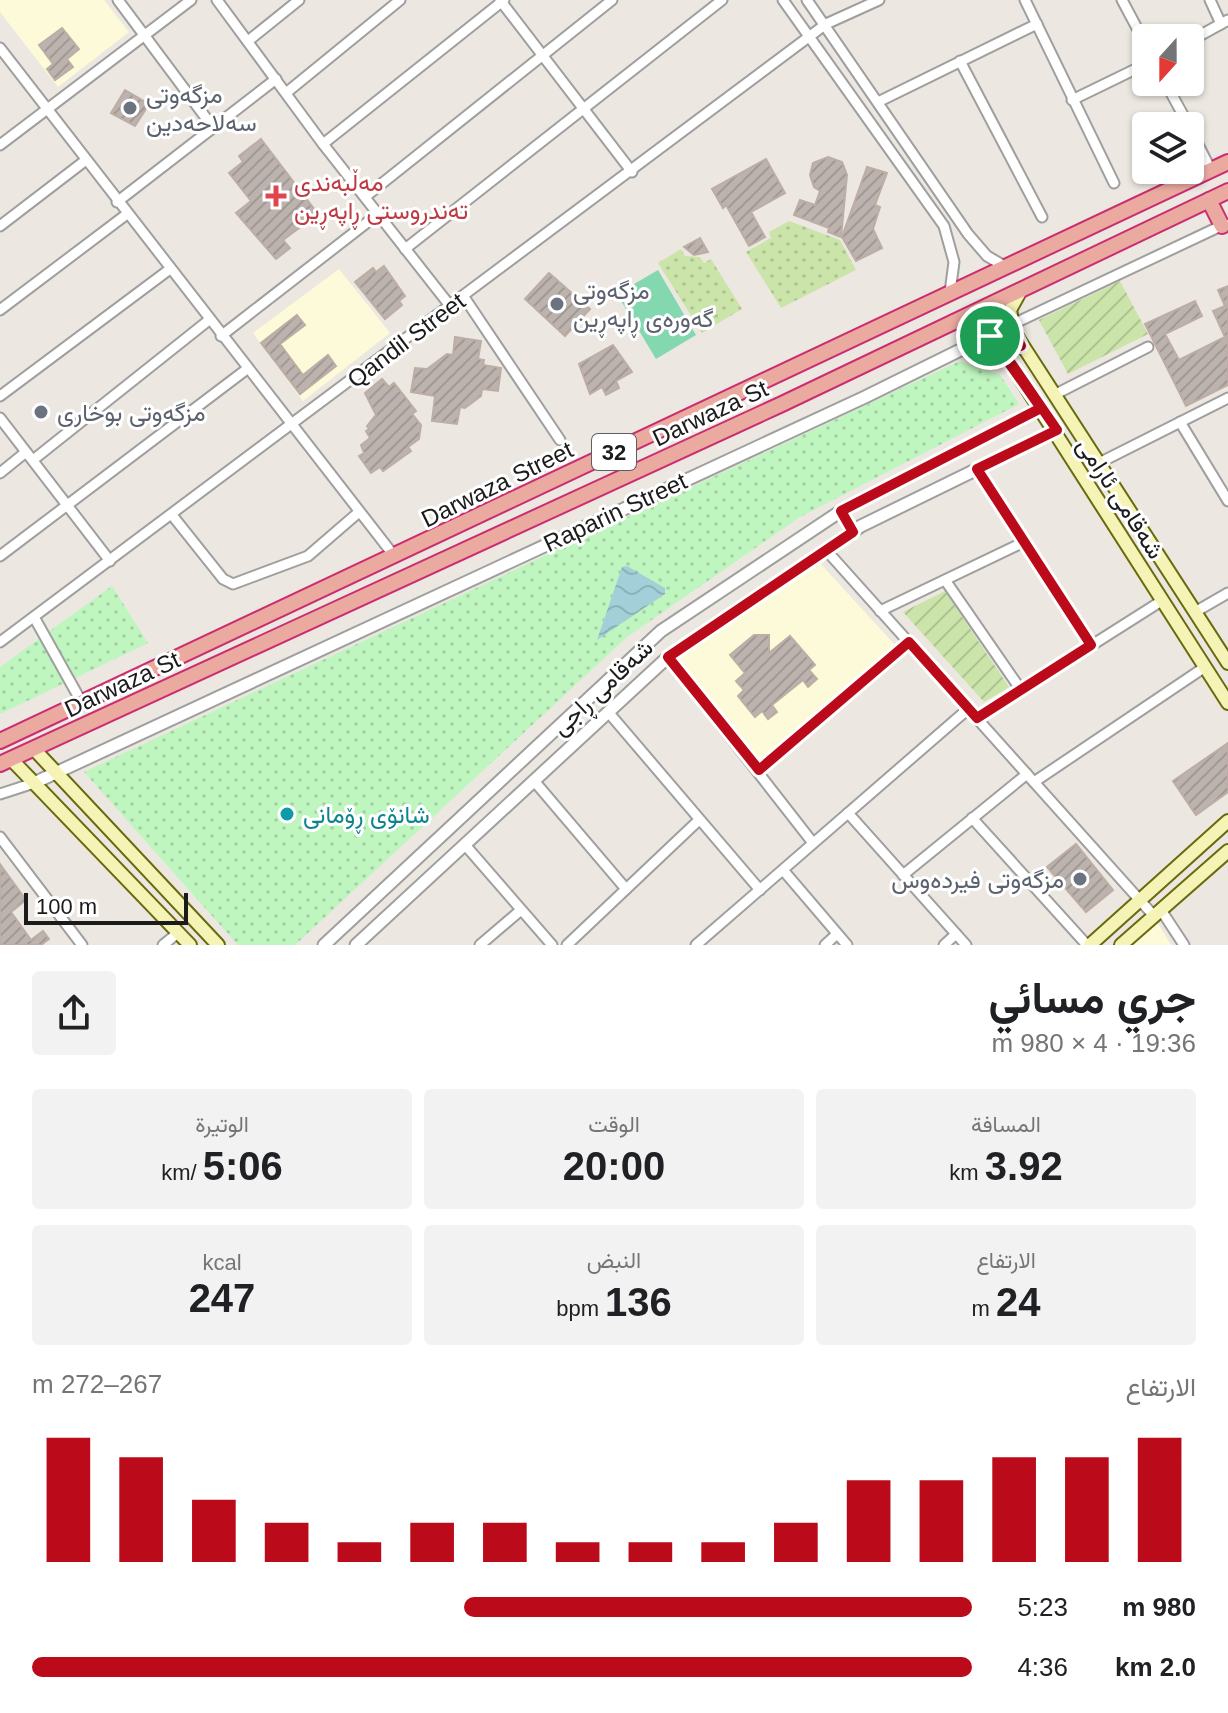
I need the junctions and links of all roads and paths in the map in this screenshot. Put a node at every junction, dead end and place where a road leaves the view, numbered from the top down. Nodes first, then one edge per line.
1 (118, 0) edge
2 (191, 0) edge
3 (217, 0) edge
4 (299, 0) edge
5 (400, 0) edge
6 (612, 0) edge
7 (722, 0) edge
8 (783, 0) edge
9 (807, 0) edge
10 (1025, 0) edge
11 (1122, 0) edge
12 (1210, 0) edge
13 (502, 1) edge
14 (876, 1) edge
15 (1225, 22) edge
16 (826, 24) junction
17 (1037, 24) junction
18 (1135, 24) edge
19 (1204, 33) edge
20 (144, 34) junction
21 (812, 38) junction
22 (248, 41) junction
23 (0, 48) edge
24 (541, 54) junction
25 (9, 60) junction
26 (960, 61) junction
27 (0, 67) edge
28 (1132, 71) edge
29 (276, 79) junction
30 (286, 93) junction
31 (1072, 100) junction
32 (880, 101) junction
33 (582, 107) junction
34 (47, 109) junction
35 (212, 126) junction
36 (323, 144) junction
37 (0, 145) edge
38 (1204, 156) edge
39 (86, 160) junction
40 (1228, 162) edge
41 (1211, 170) junction
42 (632, 172) junction
43 (1114, 183) dead end
44 (1228, 191) edge
45 (365, 197) junction
46 (1209, 200) junction
47 (117, 202) junction
48 (127, 214) junction
49 (378, 214) junction
50 (1042, 217) dead end
51 (1225, 224) edge
52 (0, 226) edge
53 (405, 249) junction
54 (1006, 267) junction
55 (170, 269) junction
56 (1022, 289) junction
57 (950, 292) junction
58 (464, 297) junction
59 (451, 307) junction
60 (0, 310) edge
61 (209, 320) junction
62 (954, 321) junction
63 (1011, 325) junction
64 (221, 336) junction
65 (990, 336) junction
66 (1021, 346) junction
67 (1148, 347) dead end
68 (1004, 353) junction
69 (247, 369) junction
70 (1054, 395) junction
71 (0, 396) edge
72 (1228, 398) edge
73 (1041, 408) junction
74 (0, 418) edge
75 (1180, 422) junction
76 (291, 426) junction
77 (1057, 430) junction
78 (560, 440) dead end
79 (634, 443) junction
80 (30, 456) junction
81 (1099, 463) junction
82 (645, 467) junction
83 (977, 469) junction
84 (0, 473) edge
85 (1228, 501) edge
86 (67, 505) junction
87 (841, 511) junction
88 (359, 512) junction
89 (172, 515) junction
90 (853, 532) junction
91 (1024, 542) junction
92 (826, 550) junction
93 (0, 556) edge
94 (395, 557) junction
95 (110, 561) junction
96 (945, 580) junction
97 (1228, 593) edge
98 (1163, 600) junction
99 (880, 611) junction
100 (1195, 612) junction
101 (34, 617) junction
102 (0, 642) edge
103 (909, 642) junction
104 (1091, 645) junction
105 (668, 657) junction
106 (1228, 663) edge
107 (1205, 667) junction
108 (1021, 690) junction
109 (82, 703) junction
110 (1228, 703) edge
111 (968, 709) junction
112 (609, 713) junction
113 (977, 718) junction
114 (0, 741) edge
115 (34, 749) junction
116 (6, 761) edge
117 (759, 770) junction
118 (56, 774) junction
119 (1030, 778) junction
120 (535, 782) junction
121 (34, 783) junction
122 (0, 794) edge
123 (848, 813) junction
124 (972, 818) junction
125 (699, 820) junction
126 (1228, 821) edge
127 (0, 837) edge
128 (813, 843) junction
129 (466, 846) junction
130 (1228, 851) edge
131 (783, 870) junction
132 (903, 875) junction
133 (626, 889) junction
134 (760, 890) junction
135 (1140, 900) junction
136 (521, 910) junction
137 (1157, 913) junction
138 (179, 932) junction
139 (837, 934) junction
140 (956, 934) junction
141 (82, 945) edge
142 (163, 945) edge
143 (190, 945) edge
144 (218, 945) edge
145 (324, 945) edge
146 (356, 945) edge
147 (480, 945) edge
148 (552, 945) edge
149 (567, 945) edge
150 (696, 945) edge
151 (825, 945) edge
152 (847, 945) edge
153 (944, 945) edge
154 (966, 945) edge
155 (1088, 945) edge
156 (1121, 945) edge
157 (1184, 945) edge

1 - 20 street
2 - 20 street
3 - 22 street
4 - 22 street
5 - 30 street
6 - 24 street
7 - 33 street
8 - 21 street
9 - 16 street
10 - 17 street
11 - 18 street
12 - 15 street
13 - 24 street
13 - 36 street
14 - 16 street
15 - 19 street
16 - 21 street, Qandil Street
16 - 32 street
17 - 26 street
17 - 31 street
20 - 34 street
20 - 35 street
21 - 42 street, Qandil Street
21 - 57 street
22 - 29 street
23 - 25 street
24 - 33 street
24 - 45 street
25 - 27 street
25 - 34 street
26 - 32 street
26 - 50 street
28 - 31 street
29 - 30 street
29 - 35 street
30 - 36 street
31 - 43 street
32 - 54 street
33 - 42 street
33 - 53 street
34 - 37 street
34 - 39 street
35 - 47 street
36 - 45 street
38 - 41 street
39 - 47 street
39 - 52 street
40 - 41 highway, Darwaza Street / 32
41 - 54 highway, Darwaza Street / 32
42 - 58 street, Qandil Street
44 - 46 highway, Darwaza St / 32
45 - 49 street
46 - 51 highway
46 - 56 highway, Darwaza St / 32
47 - 48 street
48 - 55 street
48 - 60 street
49 - 53 street
49 - 64 street
51 - 63 street, Raparin Street
53 - 59 street
54 - 57 highway, Darwaza Street / 32
55 - 61 street
55 - 71 street
56 - 62 highway, Darwaza St / 32
56 - 63 main road
57 - 79 highway, Darwaza Street / 32
58 - 59 street, Qandil Street
58 - 78 street
59 - 76 street, Qandil Street
61 - 64 street
61 - 80 street
62 - 65 main road
62 - 82 highway, Darwaza St / 32
63 - 65 street, Raparin Street
63 - 66 main road, شەقامی ئارامی
64 - 69 street
65 - 68 main road
65 - 118 street, Raparin Street
66 - 68 main road
66 - 70 main road, شەقامی ئارامی
67 - 70 street
68 - 73 main road
69 - 76 street
69 - 86 street
70 - 81 main road, شەقامی ئارامی
72 - 75 street
73 - 77 main road
73 - 87 street, شەقامی ڕاجی
74 - 80 street
75 - 81 street
75 - 85 street
76 - 88 street
76 - 89 street, Qandil Street
77 - 83 street, شەقامی ڕاجی
77 - 98 main road
79 - 82 highway
79 - 94 highway, Darwaza Street / 32
80 - 84 street
80 - 86 street
81 - 100 main road, شەقامی ئارامی
82 - 115 highway, Darwaza St / 32
83 - 90 street, شەقامی ڕاجی
83 - 91 street
86 - 93 street
86 - 95 street
87 - 90 street
87 - 145 street, شەقامی ڕاجی
88 - 89 street
88 - 94 street
89 - 95 street, Qandil Street
90 - 92 street, شەقامی ڕاجی
91 - 96 street
91 - 104 street
92 - 99 street
92 - 105 street, شەقامی ڕاجی
94 - 109 highway, Darwaza Street / 32
95 - 101 street, Qandil Street
96 - 99 street
96 - 108 street
97 - 100 street
98 - 104 street
98 - 107 main road
99 - 103 street
100 - 106 main road, شەقامی ئارامی
101 - 102 street, Qandil Street
101 - 109 street
103 - 111 street
103 - 117 street
104 - 108 street
105 - 112 street, شەقامی ڕاجی
105 - 117 street
107 - 110 main road
107 - 119 street
108 - 113 street
109 - 114 highway, Darwaza Street / 32
111 - 113 street
111 - 123 street
112 - 120 street, شەقامی ڕاجی
112 - 125 street
113 - 119 street
115 - 116 highway, 32
115 - 118 main road
116 - 121 main road
117 - 128 street
118 - 121 street, Raparin Street
118 - 144 main road
119 - 124 street
119 - 135 street
120 - 129 street, شەقامی ڕاجی
120 - 133 street
121 - 122 street, Raparin Street
121 - 138 main road
123 - 128 street
123 - 132 street
124 - 132 street
124 - 155 street
125 - 133 street
125 - 134 street
126 - 135 main road
127 - 141 street
128 - 131 street
129 - 136 street
129 - 146 street, شەقامی ڕاجی
130 - 137 main road
131 - 134 street
131 - 139 street
132 - 140 street
133 - 149 street
134 - 150 street
135 - 137 street
135 - 155 main road
136 - 147 street
136 - 148 street
137 - 156 main road
137 - 157 street
138 - 142 street
138 - 143 main road
139 - 151 street
139 - 152 street
140 - 153 street
140 - 154 street

